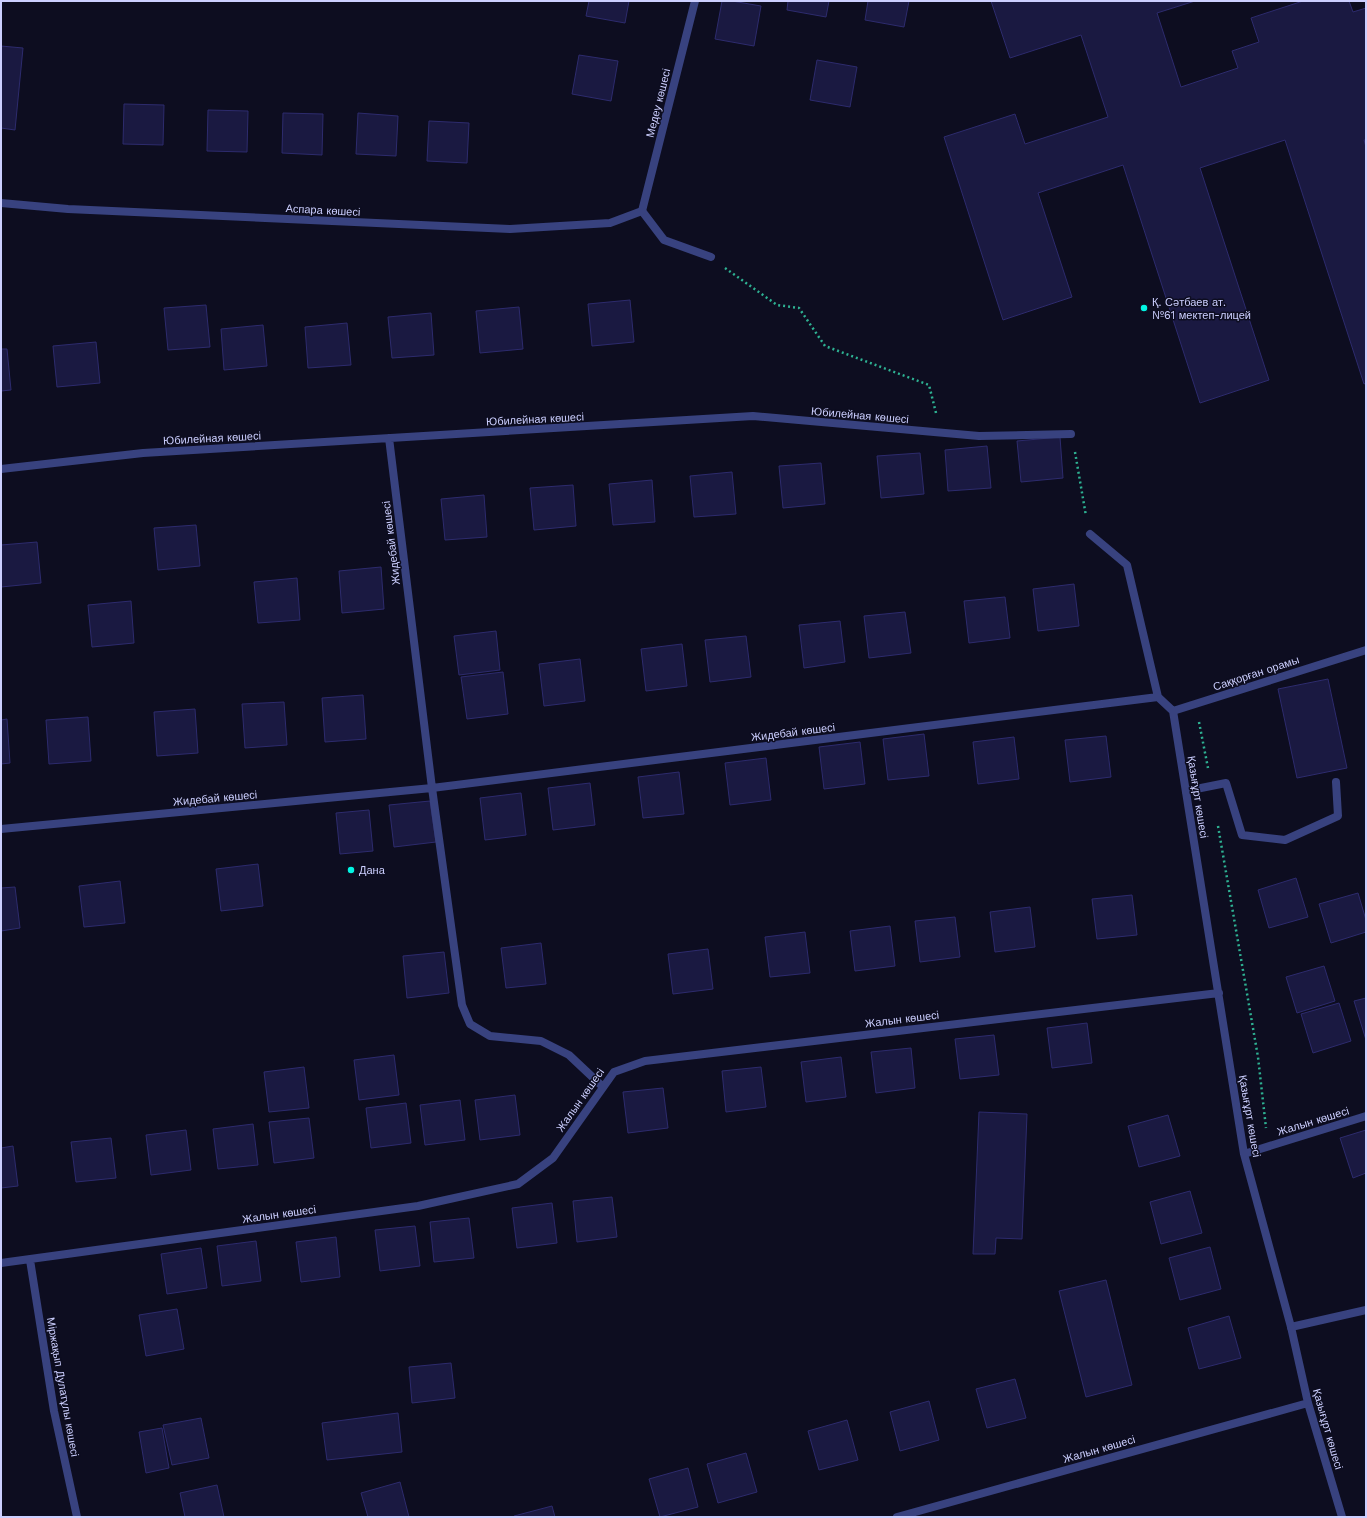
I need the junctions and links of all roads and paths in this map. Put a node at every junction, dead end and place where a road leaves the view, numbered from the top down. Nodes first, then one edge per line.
1 (696, 1) edge
2 (1, 203) edge
3 (642, 211) junction
4 (711, 258) joint
5 (941, 433) junction
6 (1071, 434) joint
7 (389, 438) junction
8 (1, 469) edge
9 (1090, 534) joint
10 (1366, 650) edge
11 (1158, 697) junction
12 (1195, 704) junction
13 (1173, 711) junction
14 (1336, 782) dead end
15 (1211, 786) junction
16 (432, 788) junction
17 (1186, 790) junction
18 (1218, 825) dead end
19 (1, 829) edge
20 (1219, 993) junction
21 (602, 1088) junction
22 (1366, 1116) edge
23 (1268, 1147) junction
24 (1244, 1154) junction
25 (30, 1260) junction
26 (1, 1263) edge
27 (1366, 1310) edge
28 (1291, 1328) junction
29 (1308, 1403) junction
30 (77, 1517) edge
31 (897, 1517) edge
32 (1342, 1517) edge

1 - 3 street, Медеу көшесі
2 - 3 street, Аспара көшесі
3 - 4 street
4 - 5 path
5 - 6 street, Юбилейная көшесі
5 - 7 street, Юбилейная көшесі
6 - 9 path
7 - 8 street, Юбилейная көшесі
7 - 16 street, Жидебай көшесі
9 - 11 street
10 - 12 street, Саққорған орамы
11 - 13 street
11 - 16 street, Жидебай көшесі
12 - 13 street, Саққорған орамы
12 - 15 path
13 - 17 street, Қазығұрт көшесі
14 - 15 street
15 - 17 street
16 - 19 street, Жидебай көшесі
16 - 21 street, Жидебай көшесі
17 - 20 street, Қазығұрт көшесі
18 - 23 path
20 - 21 street, Жалын көшесі
20 - 24 street, Қазығұрт көшесі
21 - 25 street, Жалын көшесі
22 - 23 street, Жалын көшесі
23 - 24 street, Жалын көшесі
24 - 28 street, Қазығұрт көшесі
25 - 26 street, Жалын көшесі
25 - 30 street, Міржақып Дулатұлы көшесі
27 - 28 street
28 - 29 street, Қазығұрт көшесі
29 - 31 street, Жалын көшесі
29 - 32 street, Қазығұрт көшесі

